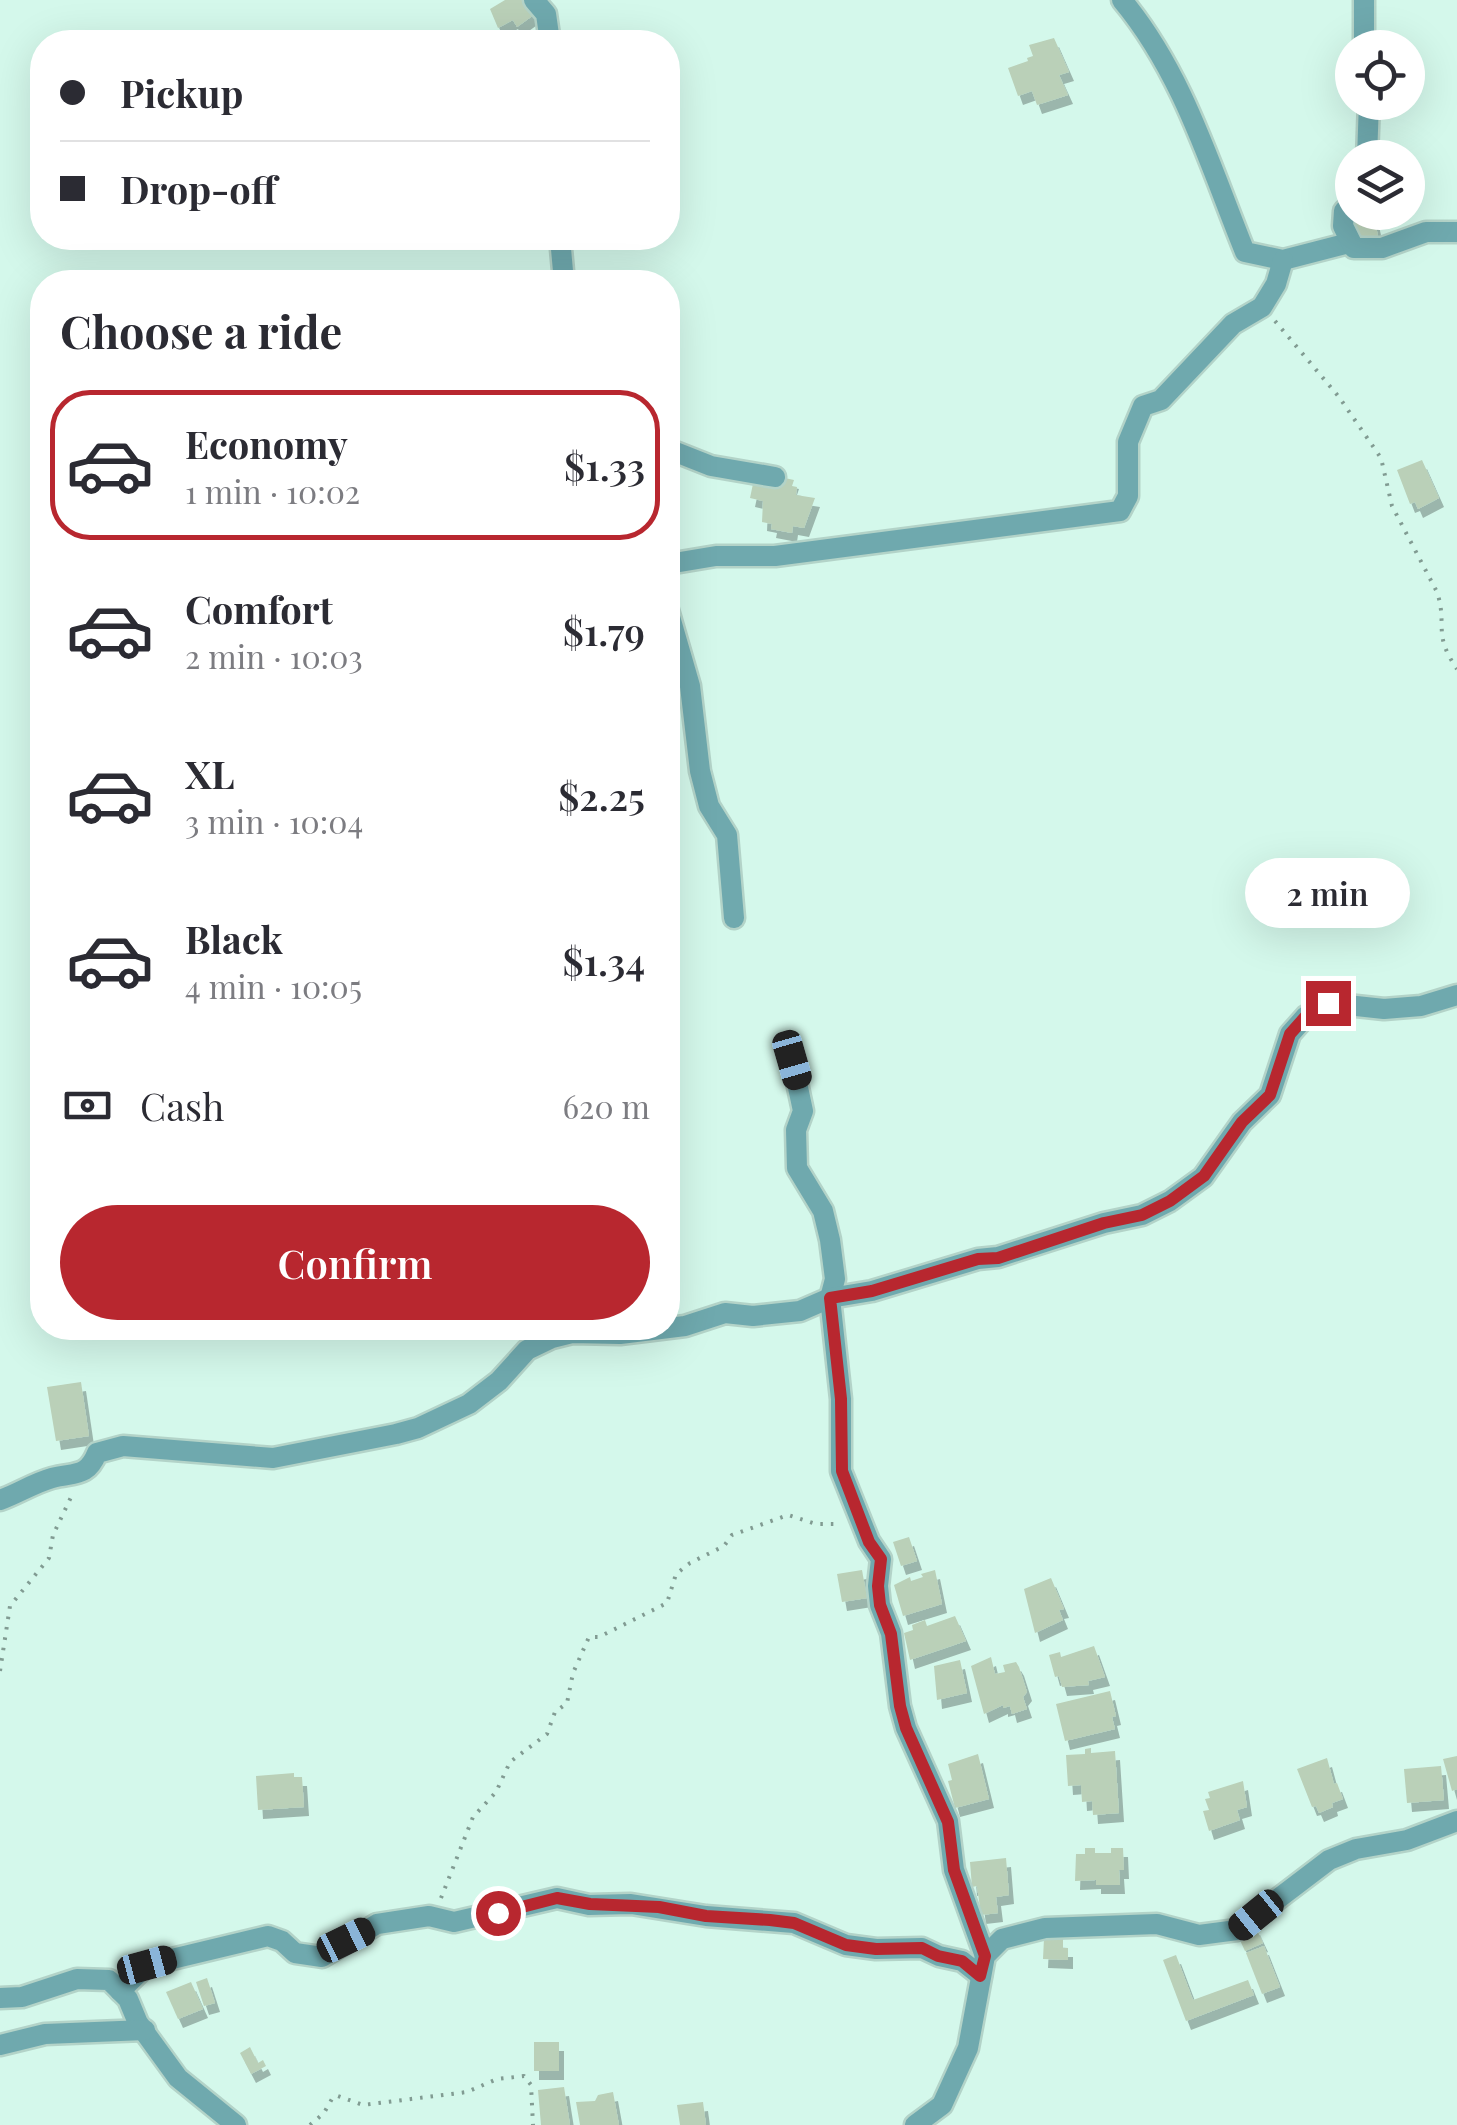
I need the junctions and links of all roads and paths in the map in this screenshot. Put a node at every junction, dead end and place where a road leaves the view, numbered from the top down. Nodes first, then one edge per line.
1 (534, 0) edge
2 (1122, 0) edge
3 (1364, 0) edge
4 (548, 30) edge
5 (1364, 30) edge
6 (1344, 230) edge
7 (1457, 232) edge
8 (1349, 244) junction
9 (1282, 260) junction
10 (1262, 307) junction
11 (680, 454) edge
12 (775, 476) dead end
13 (680, 562) edge
14 (680, 651) edge
15 (1457, 669) edge
16 (734, 918) dead end
17 (1457, 995) edge
18 (792, 1060) dead end
19 (830, 1298) junction
20 (680, 1327) edge
21 (548, 1340) edge
22 (80, 1475) junction
23 (0, 1500) edge
24 (861, 1522) junction
25 (0, 1670) edge
26 (1457, 1821) edge
27 (428, 1916) junction
28 (983, 1966) junction
29 (120, 1991) junction
30 (0, 1998) edge
31 (145, 2030) junction
32 (0, 2045) edge
33 (236, 2125) edge
34 (310, 2125) edge
35 (533, 2125) edge
36 (915, 2125) edge

1 - 4 street
2 - 9 street
3 - 5 street
6 - 8 street
7 - 8 street
8 - 9 street
9 - 10 street
10 - 13 street
10 - 15 path
11 - 12 street
14 - 16 street
17 - 19 street
18 - 19 street
19 - 20 street
19 - 24 street
21 - 22 street
22 - 23 street
22 - 25 path
24 - 27 path
24 - 28 street
26 - 28 street
27 - 28 street
27 - 29 street
28 - 36 street
29 - 30 street
29 - 31 street
31 - 32 street
31 - 33 street
34 - 35 path

